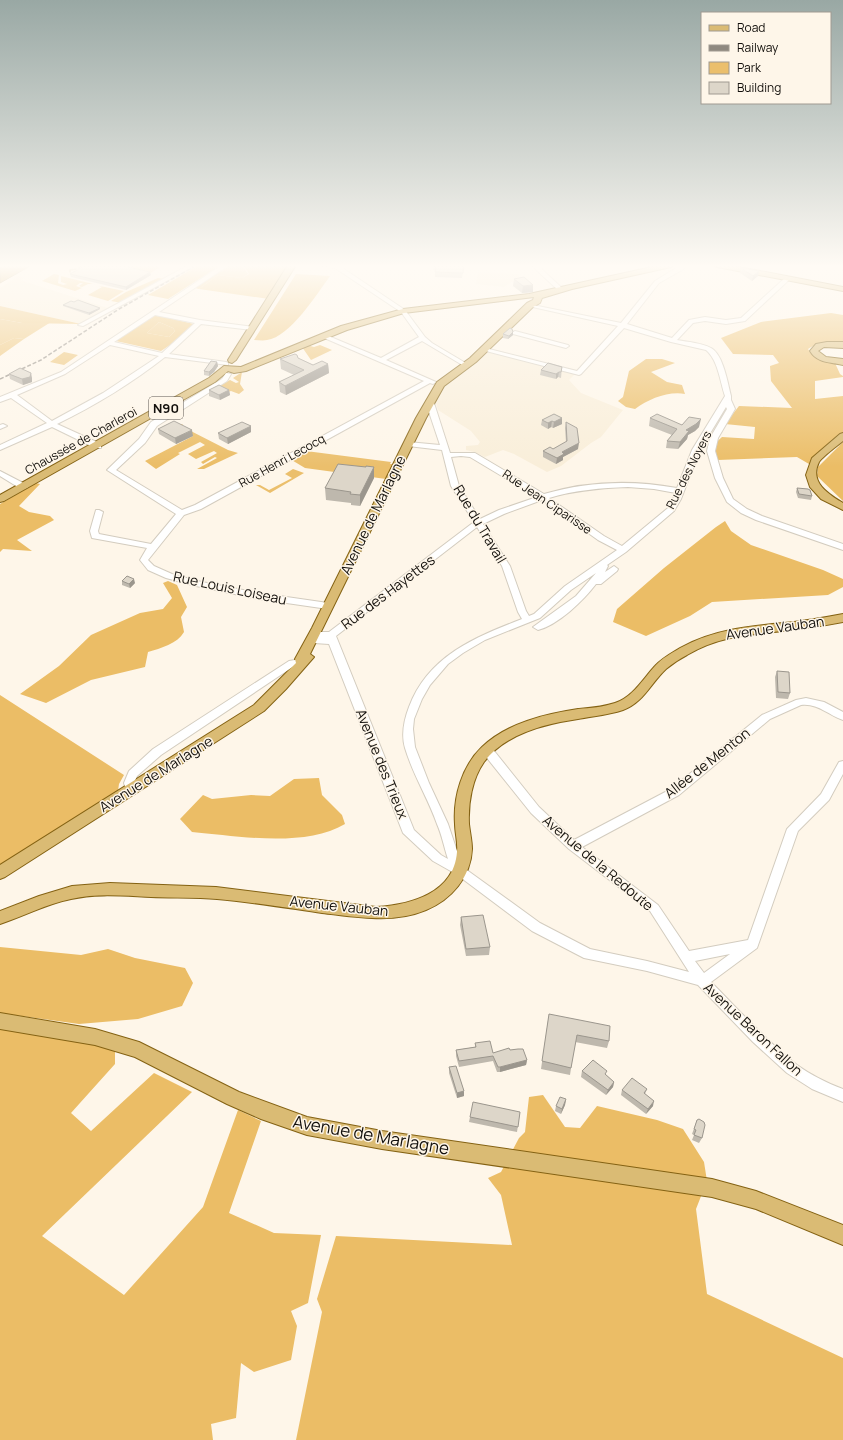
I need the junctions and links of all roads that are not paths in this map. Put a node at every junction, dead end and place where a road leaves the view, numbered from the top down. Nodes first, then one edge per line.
1 (125, 332) edge
2 (189, 332) edge
3 (251, 332) edge
4 (334, 332) edge
5 (419, 332) edge
6 (509, 332) joint
7 (616, 332) edge
8 (643, 332) edge
9 (680, 332) edge
10 (324, 336) junction
11 (423, 338) junction
12 (672, 341) junction
13 (109, 343) junction
14 (843, 345) edge
15 (566, 346) dead end
16 (485, 350) junction
17 (163, 355) junction
18 (244, 359) junction
19 (381, 360) junction
20 (843, 362) edge
21 (466, 365) junction
22 (229, 367) junction
23 (579, 373) junction
24 (573, 380) dead end
25 (429, 381) junction
26 (440, 384) junction
27 (12, 396) junction
28 (0, 400) edge
29 (727, 400) junction
30 (430, 403) junction
31 (52, 424) junction
32 (843, 436) edge
33 (408, 444) junction
34 (97, 446) junction
35 (0, 448) edge
36 (446, 452) junction
37 (0, 473) edge
38 (24, 487) junction
39 (679, 491) junction
40 (543, 497) junction
41 (0, 499) edge
42 (843, 507) edge
43 (99, 512) dead end
44 (181, 513) junction
45 (478, 523) junction
46 (843, 547) edge
47 (150, 550) junction
48 (623, 550) junction
49 (605, 562) junction
50 (614, 569) dead end
51 (588, 589) junction
52 (328, 606) junction
53 (566, 608) junction
54 (533, 618) junction
55 (843, 618) edge
56 (538, 628) dead end
57 (322, 635) junction
58 (301, 662) junction
59 (843, 716) edge
60 (487, 750) junction
61 (843, 765) edge
62 (131, 790) junction
63 (573, 846) junction
64 (460, 871) junction
65 (0, 873) edge
66 (0, 918) edge
67 (753, 944) junction
68 (687, 957) junction
69 (702, 981) junction
70 (0, 1021) edge
71 (843, 1096) edge
72 (843, 1235) edge

1 - 13 street
2 - 17 street
3 - 18 main road
4 - 10 main road, N90
5 - 11 street
6 - 15 street
6 - 16 main road
7 - 23 street
8 - 12 street
9 - 12 street
10 - 18 main road, N90
10 - 19 street
11 - 19 street
11 - 21 street
12 - 29 street
13 - 17 street
13 - 27 street
14 - 20 main road
16 - 21 main road
16 - 23 street
17 - 22 street
17 - 31 street
18 - 22 main road
18 - 22 main road, N90
19 - 25 street
21 - 26 main road
22 - 34 main road, Chaussée de Charleroi / N90
22 - 44 street
23 - 24 street
25 - 26 street
25 - 44 street, Rue Henri Lecocq
26 - 30 main road, Avenue de Marlagne
27 - 28 street
27 - 31 street
29 - 39 street, Rue des Noyers
29 - 46 street
30 - 33 main road, Avenue de Marlagne
30 - 36 street, Rue du Travail
31 - 34 street
31 - 35 street
32 - 42 main road
33 - 36 street, Rue Jean Ciparisse
33 - 52 main road, Avenue de Marlagne
34 - 38 main road, Chaussée de Charleroi / N90
36 - 40 street, Rue Jean Ciparisse
36 - 45 street, Rue du Travail
37 - 38 street
38 - 41 main road, Chaussée de Charleroi / N90
39 - 40 street, Rue des Hayettes
39 - 48 street, Rue des Noyers
40 - 45 street, Rue des Hayettes
40 - 48 street, Rue Jean Ciparisse
43 - 47 street
44 - 47 street, Rue Henri Lecocq
45 - 54 street, Rue du Travail
45 - 57 street, Rue des Hayettes
47 - 52 street, Rue Louis Loiseau
48 - 49 street, Rue des Noyers
49 - 51 street, Rue des Noyers
49 - 54 street, Rue des Noyers
50 - 51 street, Rue des Noyers
51 - 53 street, Rue des Noyers
52 - 57 main road, Avenue de Marlagne
53 - 54 street, Rue des Noyers
53 - 56 street, Rue des Noyers
54 - 64 street, Avenue Baron Fallon
55 - 60 main road, Avenue Vauban
57 - 58 main road, Avenue de Marlagne
57 - 64 street, Avenue des Trieux
58 - 62 main road, Avenue de Marlagne
58 - 62 street
59 - 63 street, Allée de Menton
60 - 63 street, Avenue de la Redoute
60 - 64 main road, Avenue Vauban
61 - 67 street
62 - 65 main road, Avenue de Marlagne
63 - 68 street, Avenue de la Redoute
64 - 66 main road, Avenue Vauban
64 - 69 street, Avenue Baron Fallon
67 - 68 street
67 - 69 street
68 - 69 street, Avenue de la Redoute
69 - 71 street, Avenue Baron Fallon
70 - 72 main road, Avenue de Marlagne

